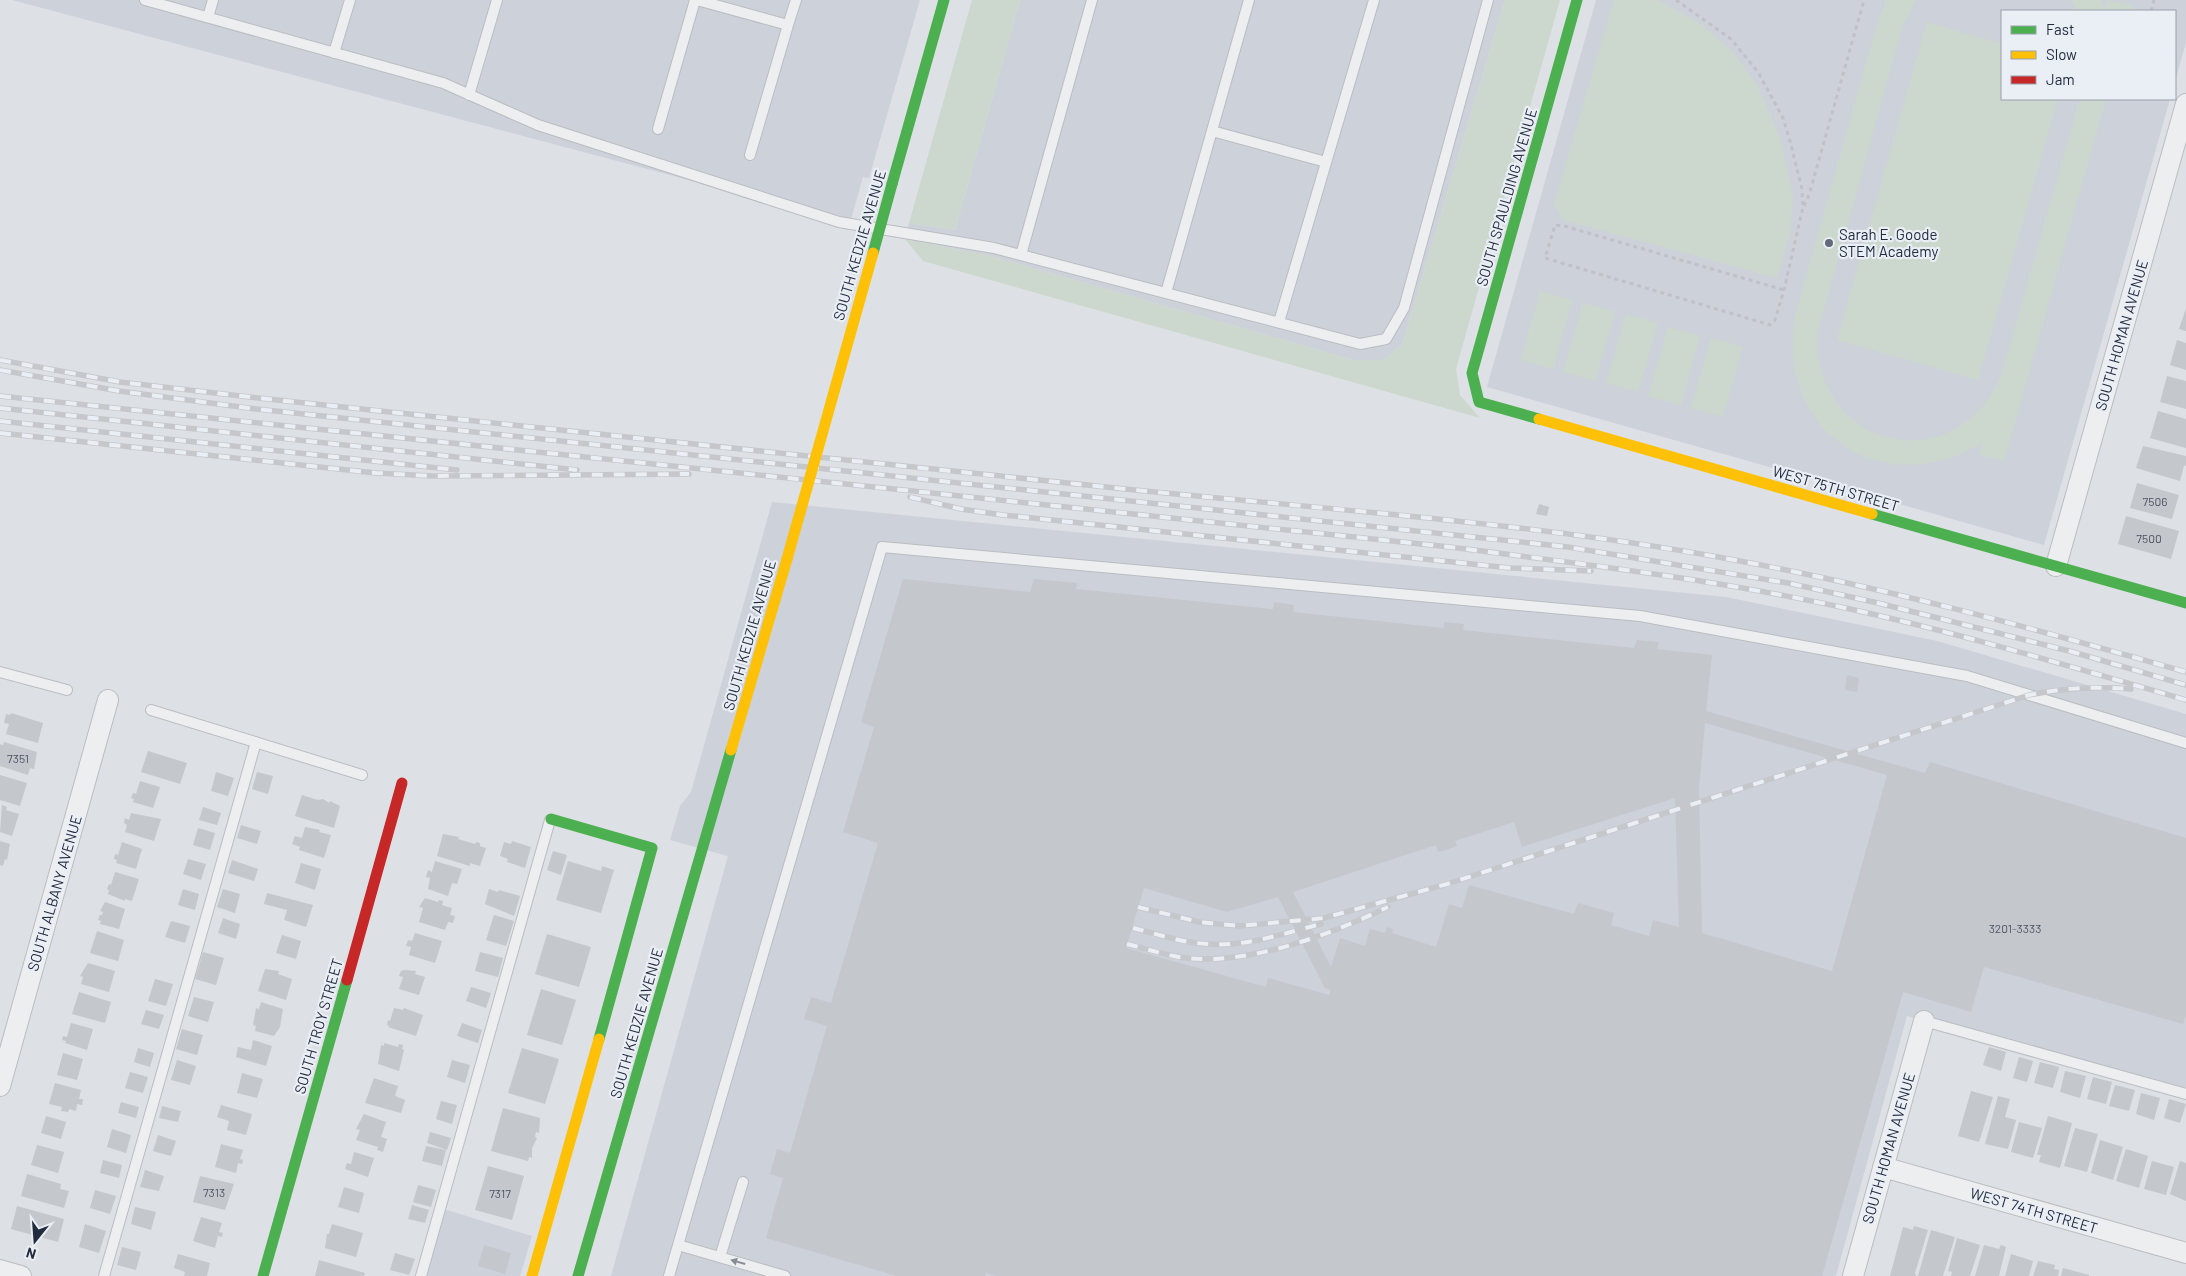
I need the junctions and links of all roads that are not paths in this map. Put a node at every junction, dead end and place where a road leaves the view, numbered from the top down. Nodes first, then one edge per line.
1 (145, 0) edge
2 (213, 0) edge
3 (350, 0) edge
4 (497, 0) edge
5 (696, 0) edge
6 (796, 0) edge
7 (944, 0) edge
8 (1092, 0) edge
9 (1249, 0) edge
10 (1374, 0) edge
11 (1488, 0) edge
12 (1577, 0) edge
13 (208, 18) junction
14 (788, 25) junction
15 (334, 53) junction
16 (469, 95) junction
17 (2186, 104) edge
18 (658, 129) dead end
19 (1212, 131) junction
20 (750, 155) dead end
21 (1326, 162) junction
22 (1021, 255) junction
23 (1166, 293) junction
24 (1279, 322) junction
25 (1479, 402) joint
26 (2056, 566) junction
27 (2186, 602) edge
28 (0, 672) edge
29 (66, 690) dead end
30 (108, 700) dead end
31 (151, 710) dead end
32 (256, 742) junction
33 (2186, 743) edge
34 (362, 774) dead end
35 (402, 783) dead end
36 (550, 819) joint
37 (1924, 1021) joint
38 (0, 1086) edge
39 (2186, 1094) edge
40 (1883, 1167) junction
41 (743, 1182) dead end
42 (678, 1245) junction
43 (2186, 1253) edge
44 (720, 1257) junction
45 (0, 1270) edge
46 (762, 1273) edge
47 (21, 1276) edge
48 (104, 1276) edge
49 (263, 1276) edge
50 (421, 1276) edge
51 (532, 1276) edge
52 (578, 1276) edge
53 (669, 1276) edge
54 (785, 1276) edge
55 (1853, 1276) edge

1 - 13 lane
2 - 13 lane
3 - 15 lane
4 - 16 lane
5 - 14 lane
5 - 18 lane
6 - 14 lane
7 - 52 street, SOUTH KEDZIE AVENUE, bridge
8 - 22 lane
9 - 19 lane
10 - 21 lane
11 - 24 lane
12 - 25 street, SOUTH SPAULDING AVENUE
13 - 15 lane
14 - 20 lane
15 - 16 lane
16 - 22 lane
17 - 26 street, SOUTH HOMAN AVENUE
19 - 21 lane
19 - 23 lane
21 - 24 lane
22 - 23 lane
23 - 24 lane
25 - 26 street, WEST 75TH STREET
26 - 27 street, WEST 75TH STREET
28 - 29 lane
30 - 38 street, SOUTH ALBANY AVENUE
31 - 32 lane
32 - 34 lane
32 - 48 lane
33 - 42 lane
35 - 49 street, SOUTH TROY STREET
36 - 50 lane
36 - 51 street, SOUTH KEDZIE AVENUE
37 - 39 lane
37 - 40 street, SOUTH HOMAN AVENUE
40 - 43 street, WEST 74TH STREET
40 - 55 street, SOUTH HOMAN AVENUE
41 - 44 lane
42 - 44 lane
42 - 53 lane
46 -> 44 lane
45 - 47 street
46 - 54 lane

